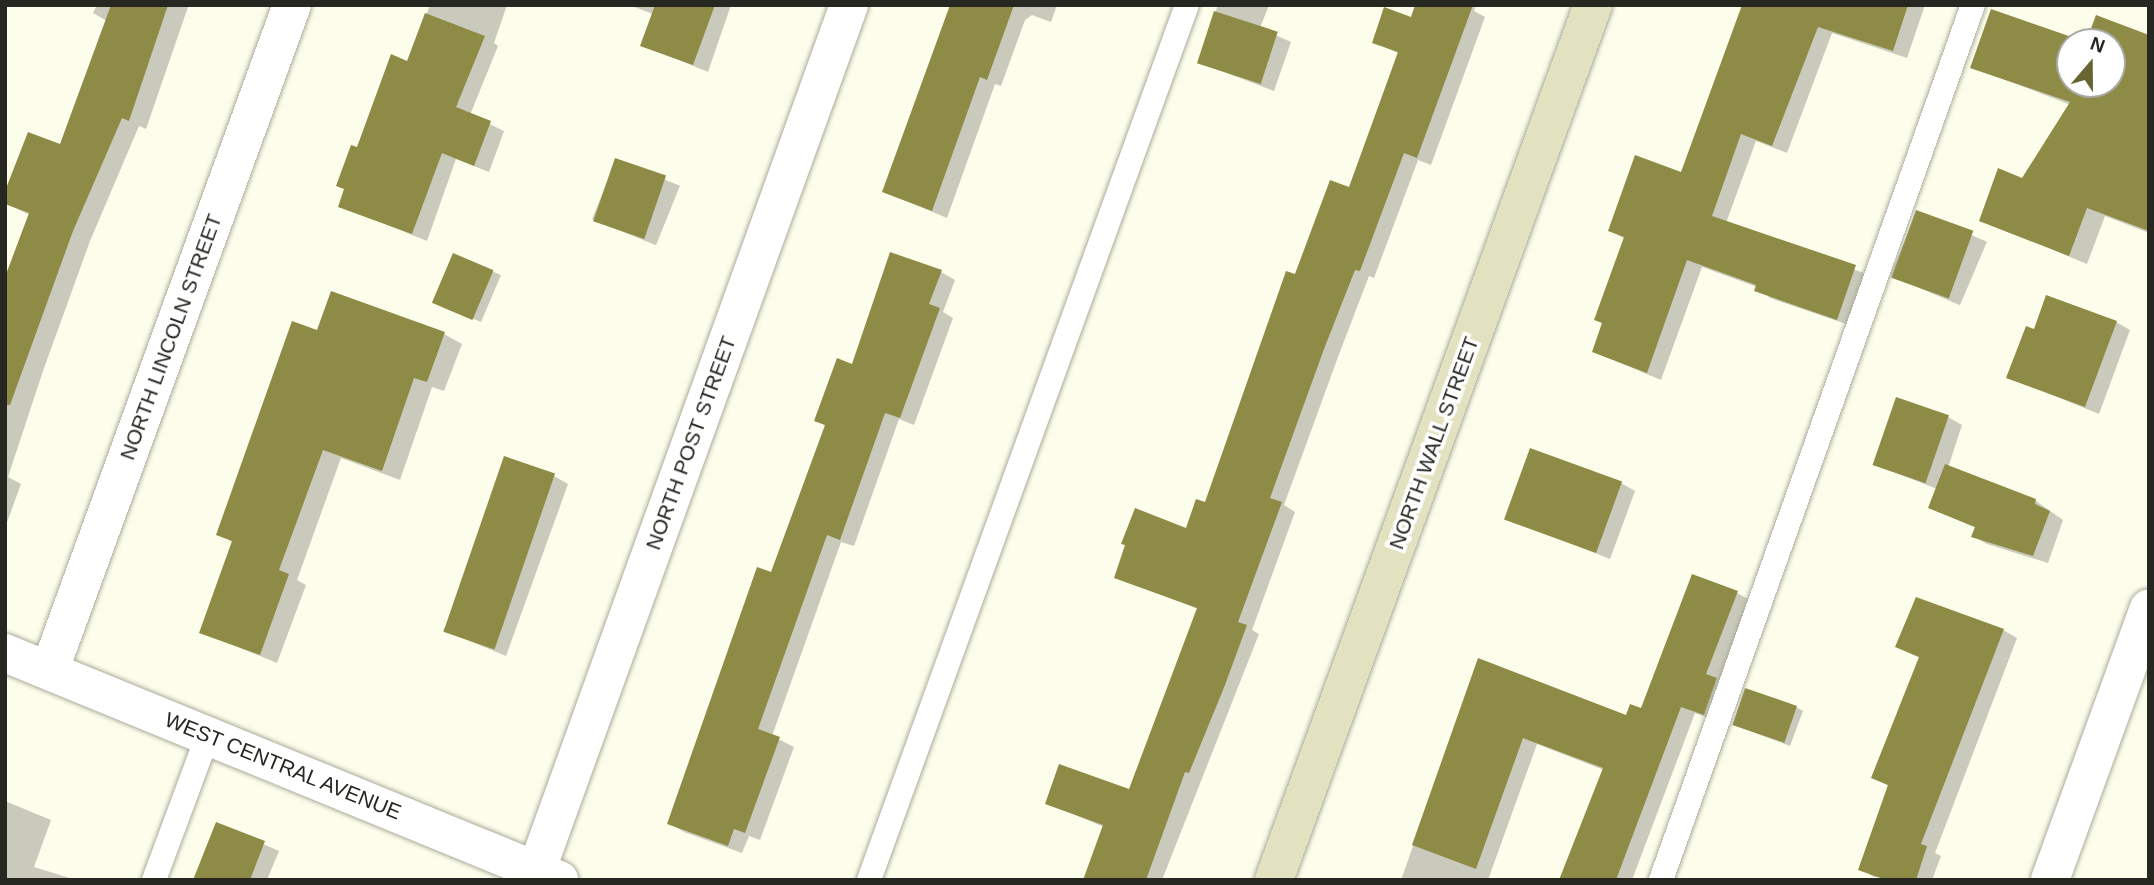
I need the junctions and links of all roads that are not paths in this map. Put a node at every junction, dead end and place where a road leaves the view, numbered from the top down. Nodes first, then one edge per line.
1 (292, 5) edge
2 (849, 5) edge
3 (1187, 5) edge
4 (1593, 5) edge
5 (1973, 5) edge
6 (2149, 608) edge
7 (5, 653) edge
8 (50, 669) junction
9 (208, 735) junction
10 (543, 877) edge
11 (154, 880) edge
12 (869, 880) edge
13 (1275, 880) edge
14 (1661, 880) edge
15 (2050, 880) edge

1 - 8 street, NORTH LINCOLN STREET
2 - 10 street, NORTH POST STREET
3 - 12 lane
4 - 13 street, NORTH WALL STREET
5 - 14 lane
6 - 15 street
7 - 8 street, WEST CENTRAL AVENUE
8 - 9 street, WEST CENTRAL AVENUE
9 - 10 street, WEST CENTRAL AVENUE
9 - 11 lane

